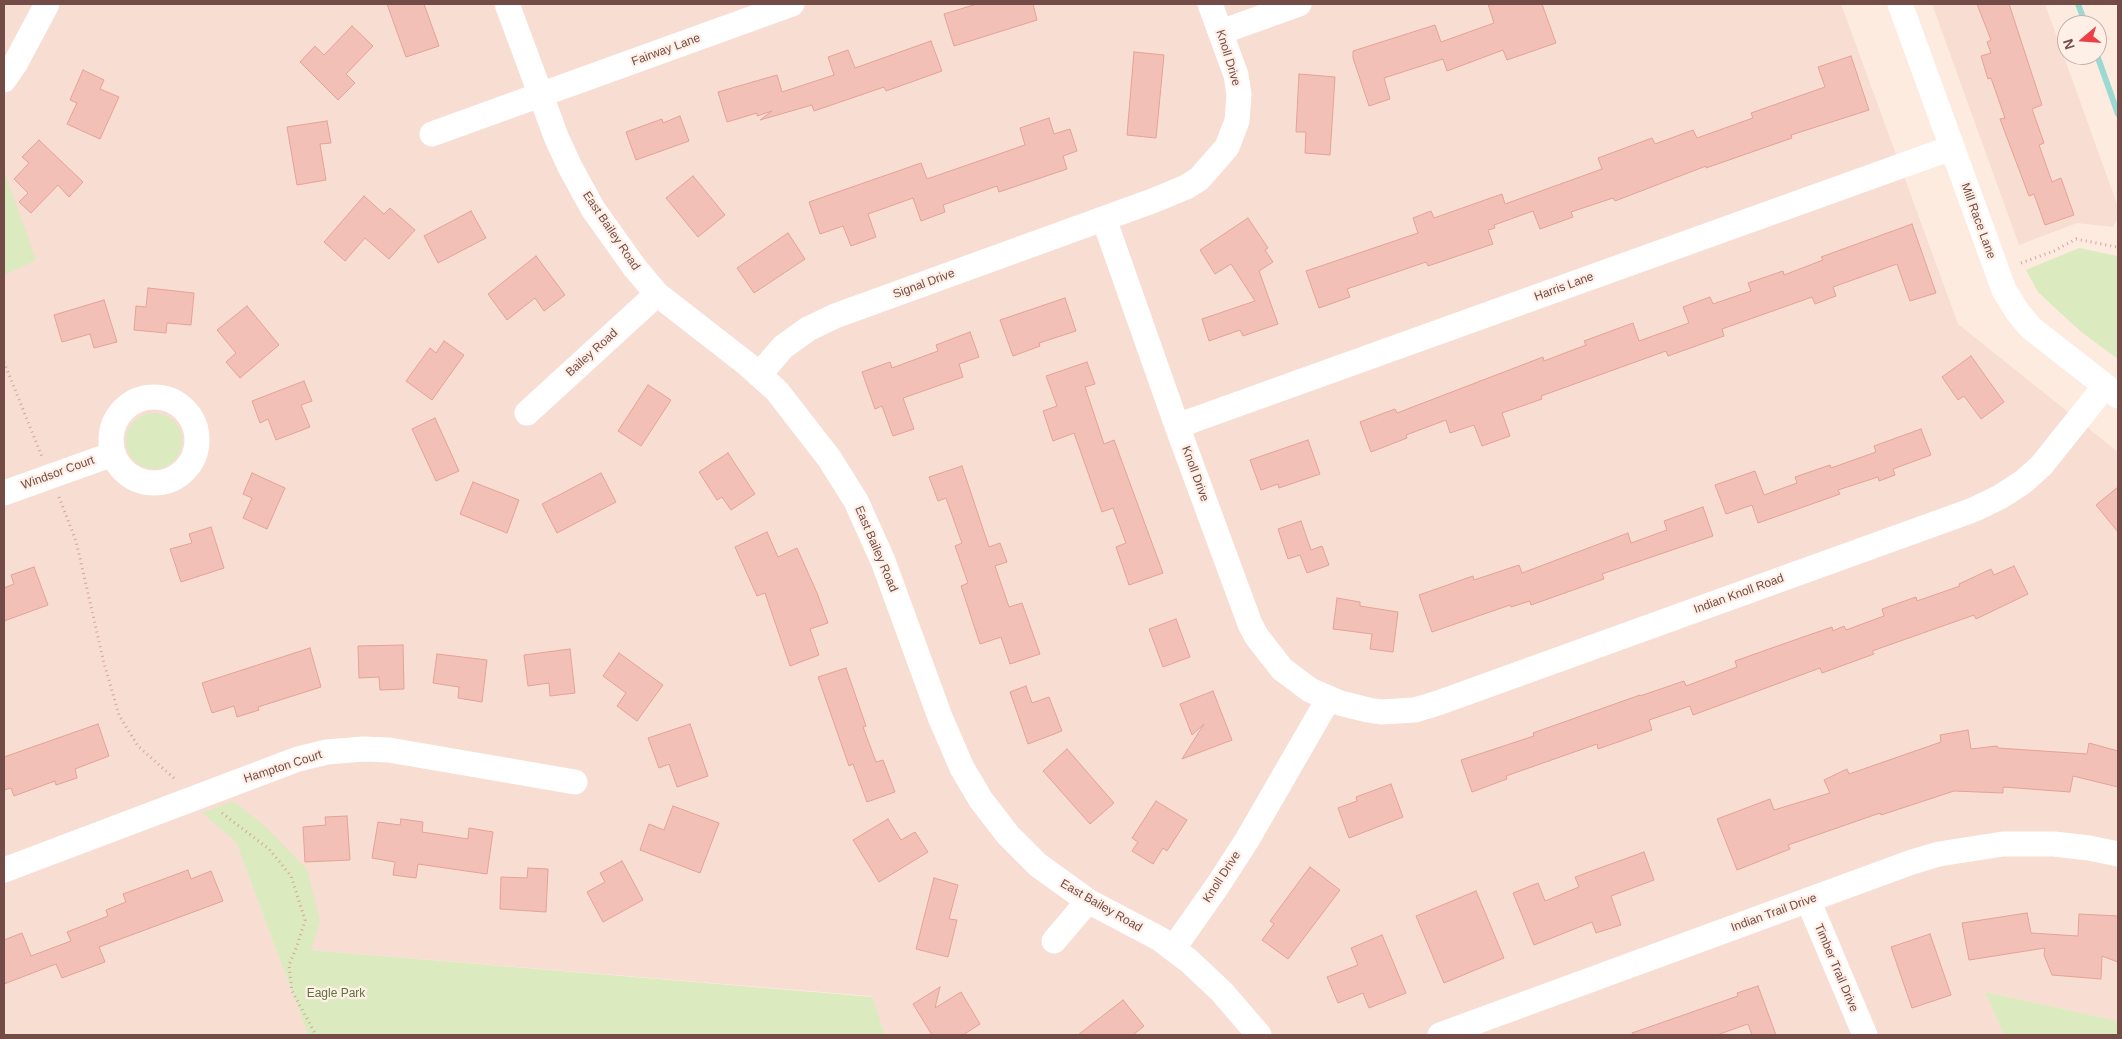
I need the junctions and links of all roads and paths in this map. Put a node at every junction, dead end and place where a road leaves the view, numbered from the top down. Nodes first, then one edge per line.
1 (47, 4) edge
2 (507, 4) edge
3 (792, 4) edge
4 (1210, 4) edge
5 (1299, 4) edge
6 (1900, 4) edge
7 (1220, 32) junction
8 (4, 80) edge
9 (540, 96) junction
10 (432, 134) dead end
11 (1951, 148) junction
12 (1104, 218) junction
13 (2118, 245) edge
14 (2021, 263) dead end
15 (657, 294) junction
16 (4, 362) edge
17 (759, 375) junction
18 (2112, 391) edge
19 (527, 413) dead end
20 (1177, 426) junction
21 (113, 454) dead end
22 (50, 476) junction
23 (4, 493) edge
24 (1329, 698) junction
25 (575, 782) dead end
26 (198, 797) junction
27 (2118, 854) edge
28 (4, 870) edge
29 (1088, 900) junction
30 (1808, 900) junction
31 (1054, 941) dead end
32 (1173, 949) junction
33 (316, 1035) edge
34 (1259, 1035) edge
35 (1440, 1035) edge
36 (1865, 1035) edge

1 - 8 street
2 - 9 street, East Bailey Road
3 - 9 street, Fairway Lane
4 - 7 street, Knoll Drive
5 - 7 street
6 - 11 street, Mill Race Lane
7 - 12 street, Knoll Drive
9 - 10 street
9 - 15 street, East Bailey Road
11 - 18 street, Mill Race Lane
11 - 20 street, Harris Lane
12 - 17 street, Signal Drive
12 - 20 street, Knoll Drive
13 - 14 path
15 - 17 street, East Bailey Road
15 - 19 street, Bailey Road
16 - 22 path
17 - 29 street, East Bailey Road
18 - 24 street, Indian Knoll Road
20 - 24 street, Knoll Drive
21 - 22 street, Windsor Court
22 - 23 street, Windsor Court
22 - 26 path
24 - 32 street, Knoll Drive
25 - 26 street, Hampton Court
26 - 28 street, Hampton Court
26 - 33 path
27 - 30 street, Indian Trail Drive
29 - 31 street
29 - 32 street, East Bailey Road
30 - 35 street, Indian Trail Drive
30 - 36 street, Timber Trail Drive
32 - 34 street, East Bailey Road

